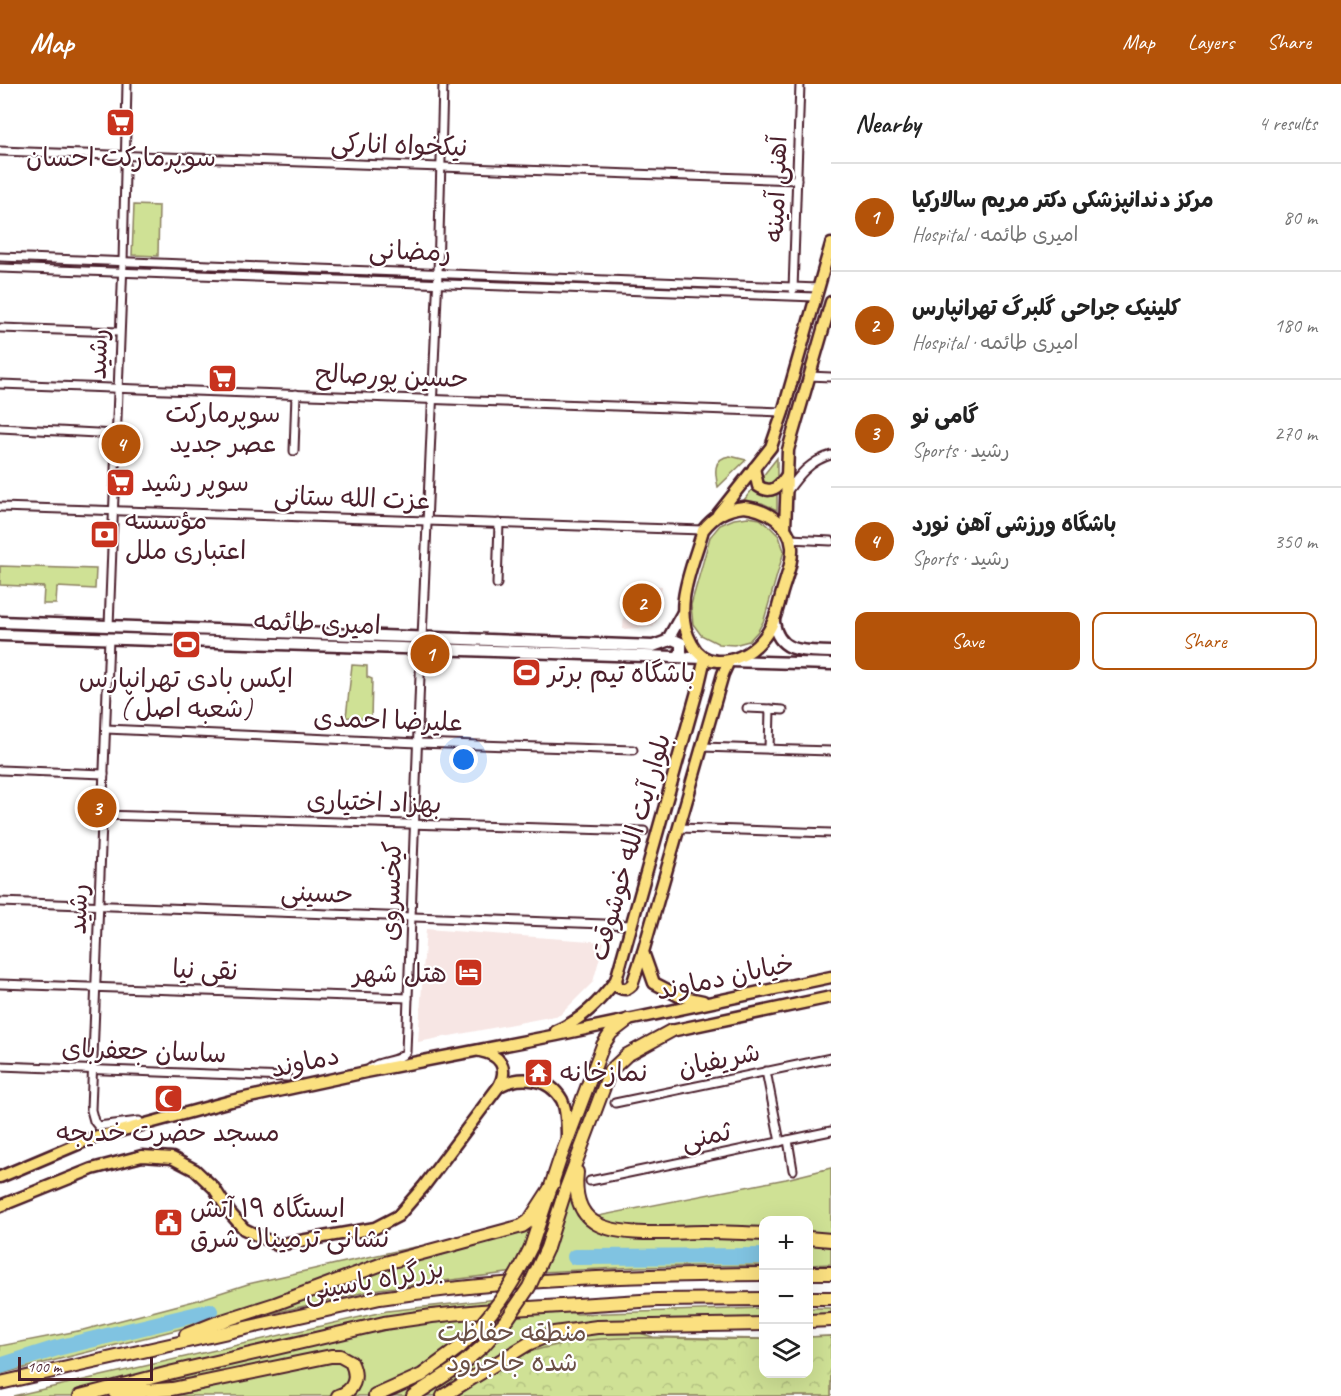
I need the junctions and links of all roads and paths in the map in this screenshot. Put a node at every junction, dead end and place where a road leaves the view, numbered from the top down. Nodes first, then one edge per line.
1 (127, 84) edge
2 (443, 84) edge
3 (800, 84) edge
4 (0, 151) edge
5 (125, 156) junction
6 (440, 168) junction
7 (797, 180) junction
8 (831, 244) edge
9 (0, 257) edge
10 (123, 262) junction
11 (0, 268) edge
12 (123, 273) junction
13 (438, 273) junction
14 (547, 276) junction
15 (437, 283) junction
16 (793, 286) junction
17 (546, 287) junction
18 (817, 292) junction
19 (793, 295) junction
20 (831, 302) edge
21 (0, 328) edge
22 (119, 332) junction
23 (808, 376) junction
24 (831, 377) edge
25 (0, 384) edge
26 (117, 388) junction
27 (296, 394) junction
28 (431, 398) junction
29 (783, 412) junction
30 (0, 428) edge
31 (116, 434) junction
32 (294, 451) dead end
33 (831, 455) edge
34 (754, 468) junction
35 (787, 475) junction
36 (787, 492) junction
37 (0, 507) edge
38 (113, 511) junction
39 (716, 516) junction
40 (426, 521) junction
41 (499, 523) junction
42 (703, 530) junction
43 (788, 534) junction
44 (831, 541) edge
45 (497, 584) dead end
46 (682, 614) junction
47 (0, 622) edge
48 (774, 622) junction
49 (109, 626) junction
50 (0, 634) edge
51 (109, 638) junction
52 (667, 641) junction
53 (422, 644) junction
54 (831, 652) edge
55 (677, 657) junction
56 (705, 658) junction
57 (729, 660) junction
58 (831, 664) edge
59 (747, 708) dead end
60 (770, 709) junction
61 (783, 710) dead end
62 (106, 729) junction
63 (418, 743) junction
64 (702, 747) junction
65 (769, 749) junction
66 (633, 750) dead end
67 (831, 751) edge
68 (0, 770) edge
69 (104, 774) junction
70 (102, 815) junction
71 (415, 824) junction
72 (679, 828) junction
73 (644, 831) dead end
74 (831, 832) edge
75 (0, 902) edge
76 (99, 906) junction
77 (411, 917) junction
78 (632, 925) junction
79 (643, 952) junction
80 (831, 977) edge
81 (616, 980) junction
82 (0, 984) edge
83 (96, 987) junction
84 (831, 997) edge
85 (408, 998) junction
86 (709, 1002) junction
87 (628, 1020) junction
88 (671, 1031) joint
89 (532, 1040) junction
90 (476, 1050) junction
91 (831, 1058) edge
92 (0, 1066) edge
93 (93, 1070) junction
94 (766, 1071) junction
95 (366, 1072) junction
96 (287, 1077) dead end
97 (499, 1086) junction
98 (615, 1103) dead end
99 (151, 1122) junction
100 (831, 1131) edge
101 (788, 1140) junction
102 (780, 1142) junction
103 (580, 1151) junction
104 (560, 1160) junction
105 (793, 1170) dead end
106 (0, 1177) edge
107 (590, 1181) dead end
108 (553, 1184) junction
109 (0, 1206) edge
110 (759, 1234) edge
111 (813, 1238) edge
112 (831, 1240) edge
113 (813, 1273) edge
114 (831, 1273) edge
115 (759, 1274) edge
116 (813, 1298) edge
117 (831, 1298) edge
118 (759, 1299) edge
119 (831, 1320) edge
120 (813, 1322) edge
121 (759, 1324) edge
122 (158, 1347) junction
123 (0, 1383) edge
124 (82, 1396) edge
125 (338, 1396) edge
126 (375, 1396) edge
127 (413, 1396) edge
128 (443, 1396) edge

1 - 5 street, رشید
2 - 6 street, کیخسروی
3 - 7 street, آهنی آمینه
4 - 5 street, نیکخواه انارکی
5 - 6 street, نیکخواه انارکی
5 - 10 street, رشید
6 - 7 street, نیکخواه انارکی
6 - 13 street, کیخسروی
7 - 16 street, آهنی آمینه
8 - 18 main road
9 - 10 street, رمضانی
10 - 12 street, رشید
10 - 13 street, رمضانی
11 - 12 street, رمضانی
12 - 15 street, رمضانی
12 - 22 street, رشید
13 - 14 street, رمضانی
13 - 15 street, کیخسروی
14 - 16 street, رمضانی
14 - 17 street
15 - 17 street, رمضانی
15 - 28 street, کیخسروی
16 - 18 street, رمضانی
16 - 19 street, آهنی آمینه
17 - 19 street, رمضانی
18 - 19 street, رمضانی
18 - 29 main road
20 - 23 main road
21 - 22 street
22 - 26 street, رشید
23 - 24 street
23 - 35 main road
25 - 26 street, حسین پورصالح
26 - 27 street, حسین پورصالح
26 - 31 street, رشید
27 - 28 street, حسین پورصالح
27 - 32 street
28 - 29 street, حسین پورصالح
28 - 40 street, کیخسروی
29 - 34 main road
30 - 31 street
31 - 38 street, رشید
33 - 36 street
34 - 35 main road
34 - 39 main road
35 - 36 main road
36 - 43 main road
37 - 38 street, عزت الله ستانی
38 - 40 street, عزت الله ستانی
38 - 49 street, رشید
39 - 42 main road
39 - 43 main road
40 - 41 street, عزت الله ستانی
40 - 53 street, کیخسروی
41 - 42 street, عزت الله ستانی
41 - 45 street
42 - 46 main road
43 - 44 street
43 - 48 main road
46 - 52 main road
46 - 56 main road
47 - 49 main road, امیری طائمه
48 - 54 main road
48 - 57 main road
49 - 51 main road
49 - 53 main road, امیری طائمه
50 - 51 main road, امیری طائمه
51 - 53 main road, امیری طائمه
51 - 62 street, رشید
52 - 53 main road, امیری طائمه
52 - 55 main road
53 - 55 main road, امیری طائمه
53 - 63 street, کیخسروی
55 - 56 main road, امیری طائمه
56 - 57 main road
56 - 78 main road, بلوار آیت الله خوشوقت
57 - 58 main road
57 - 64 main road, بلوار آیت الله خوشوقت
59 - 60 street
60 - 61 street
60 - 65 street
62 - 63 street, علیرضا احمدی
62 - 69 street, رشید
63 - 66 street, علیرضا احمدی
63 - 71 street, کیخسروی
64 - 65 street
64 - 72 main road, بلوار آیت الله خوشوقت
65 - 67 street
68 - 69 street
69 - 70 street, رشید
70 - 71 street, بهزاد اختیاری
70 - 76 street, رشید
71 - 73 street, بهزاد اختیاری
71 - 77 street, کیخسروی
72 - 74 street
72 - 79 main road, بلوار آیت الله خوشوقت
75 - 76 street, حسینی
76 - 77 street, حسینی
76 - 83 street, رشید
77 - 78 street, حسینی
77 - 85 street, کیخسروی
78 - 81 main road, بلوار آیت الله خوشوقت
79 - 81 main road
79 - 86 main road, بلوار آیت الله خوشوقت
80 - 86 main road, خیابان دماوند
81 - 89 main road, بلوار آیت الله خوشوقت
82 - 83 street, نقی نیا
83 - 85 street, نقی نیا
83 - 93 street, رشید
84 - 88 main road, خیابان دماوند
85 - 95 street, کیخسروی
86 - 87 main road, خیابان دماوند
87 - 89 main road, دماوند
87 - 104 highway
88 - 103 highway
89 - 90 main road, دماوند
90 - 95 main road, دماوند
90 - 97 main road
91 - 94 street, شریفیان
92 - 93 street, ساسان جعفربای
93 - 96 street, ساسان جعفربای
93 - 99 street, رشید
94 - 98 street, شریفیان
94 - 102 street
95 - 99 main road, دماوند
97 - 104 main road
97 - 109 main road
99 - 106 main road, دماوند
100 - 101 street, ثمنی
101 - 102 street, ثمنی
101 - 105 street
102 - 107 street, ثمنی
103 - 110 highway
103 - 127 highway, bridge
104 - 108 highway
108 - 122 highway
108 - 126 highway, bridge
111 - 112 highway
113 - 114 highway
115 - 122 highway, بزرگراه یاسینی
116 - 117 highway
118 - 124 highway, بزرگراه یاسینی
119 - 120 highway
121 - 128 highway
122 - 123 highway, بزرگراه یاسینی
124 - 125 highway

